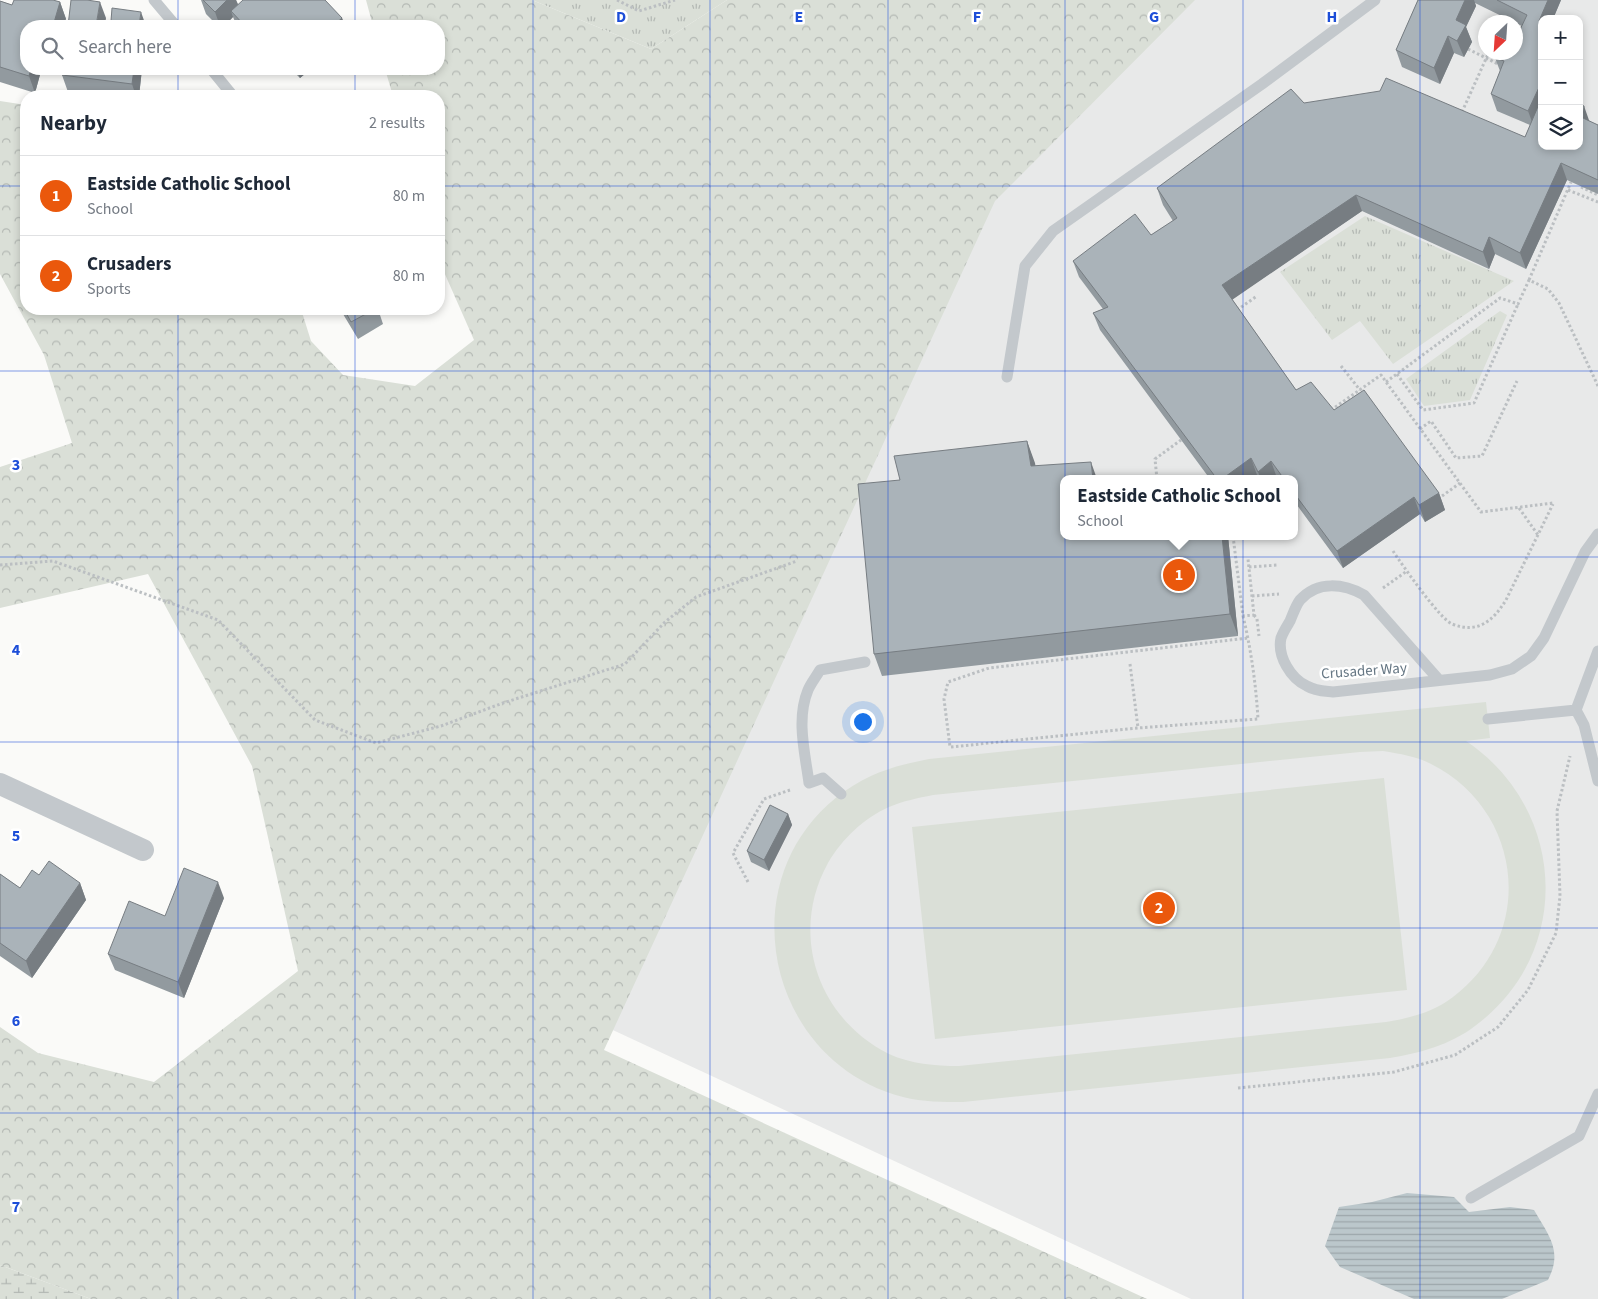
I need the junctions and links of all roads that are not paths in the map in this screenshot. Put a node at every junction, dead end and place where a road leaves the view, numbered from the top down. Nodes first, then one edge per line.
1 (154, 0) edge
2 (1376, 0) edge
3 (171, 20) edge
4 (216, 75) edge
5 (228, 90) edge
6 (1007, 377) dead end
7 (1598, 534) edge
8 (1598, 651) edge
9 (864, 662) dead end
10 (1439, 680) junction
11 (1576, 710) junction
12 (1488, 720) dead end
13 (1598, 781) edge
14 (0, 784) edge
15 (841, 794) dead end
16 (143, 850) dead end
17 (1598, 1094) edge
18 (1471, 1198) dead end

1 - 3 lane
2 - 6 lane
4 - 5 lane
7 - 10 lane, Crusader Way
8 - 11 lane
9 - 15 lane
10 - 10 lane, Crusader Way
11 - 12 lane
11 - 13 lane
14 - 16 street
17 - 18 lane

